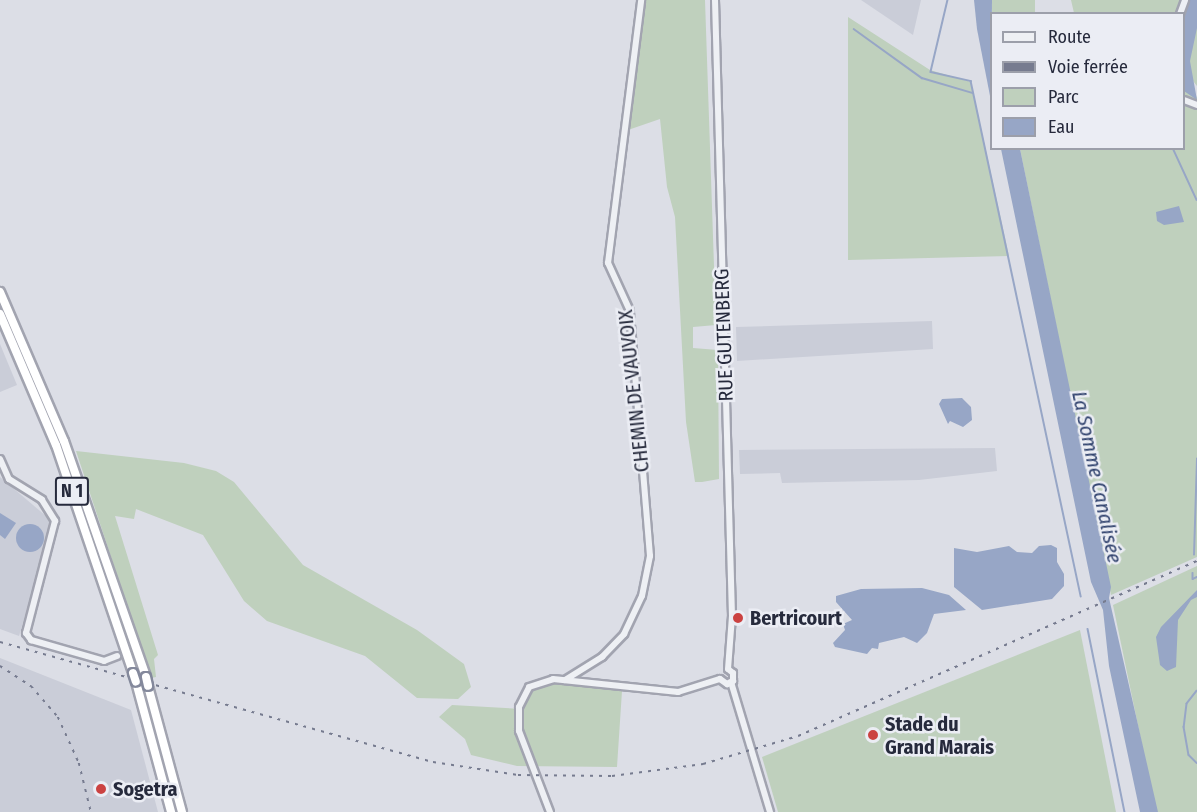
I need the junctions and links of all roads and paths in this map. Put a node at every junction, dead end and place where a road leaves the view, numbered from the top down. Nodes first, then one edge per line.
1 (641, 0) edge
2 (715, 0) edge
3 (0, 292) edge
4 (0, 314) edge
5 (0, 459) edge
6 (117, 656) dead end
7 (728, 669) junction
8 (720, 679) junction
9 (565, 680) junction
10 (731, 682) junction
11 (171, 812) edge
12 (182, 812) edge
13 (550, 812) edge
14 (770, 812) edge

1 - 9 street, CHEMIN DE VAUVOIX
2 - 7 street, RUE GUTENBERG
3 - 12 highway, N 1
4 - 11 highway, N 1
5 - 6 street
7 - 8 street
7 - 10 street, RUE GUTENBERG
8 - 9 street
8 - 10 street
9 - 13 street
10 - 14 street

